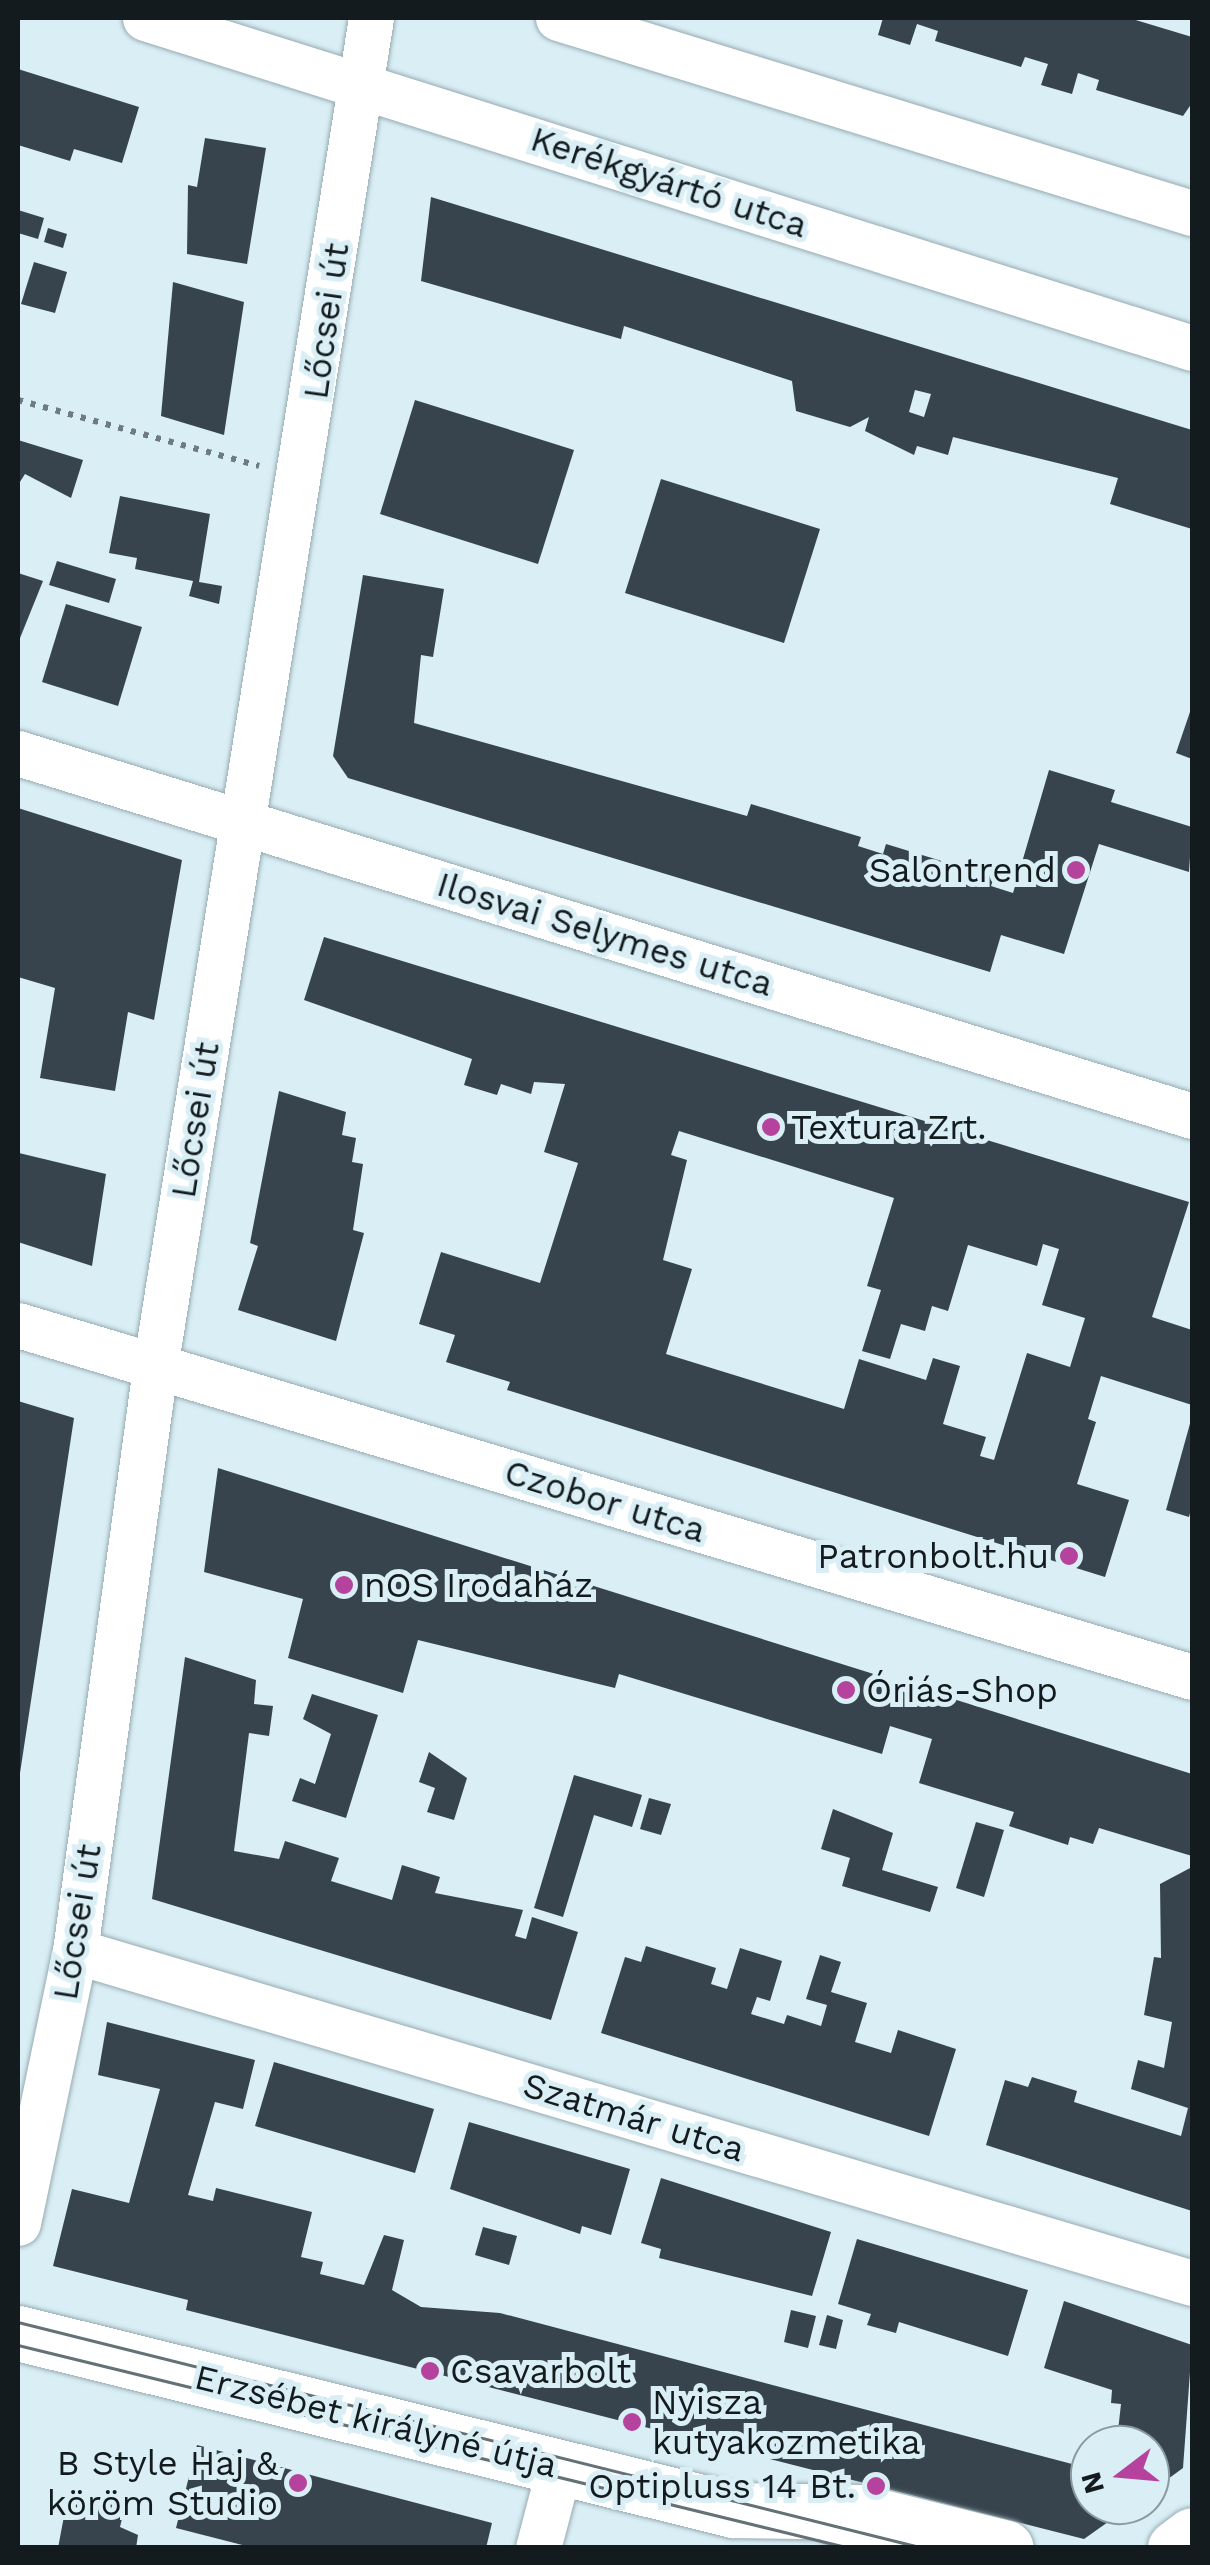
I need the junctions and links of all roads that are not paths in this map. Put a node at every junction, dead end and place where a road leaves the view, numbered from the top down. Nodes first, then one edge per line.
1 (145, 18) edge
2 (372, 18) edge
3 (558, 18) edge
4 (361, 84) junction
5 (1192, 213) edge
6 (1192, 348) edge
7 (18, 753) edge
8 (242, 822) junction
9 (1192, 1116) edge
10 (18, 1325) edge
11 (155, 1368) junction
12 (1192, 1677) edge
13 (76, 1951) junction
14 (18, 2223) edge
15 (1192, 2283) edge
16 (18, 2333) edge
17 (560, 2465) junction
18 (733, 2510) junction
19 (1192, 2534) edge
20 (538, 2548) edge
21 (794, 2548) edge
22 (887, 2548) edge
23 (1006, 2548) edge
24 (1176, 2548) edge

1 - 4 street, Kerékgyártó utca
2 - 4 street, Lőcsei út
3 - 5 street
4 - 6 street, Kerékgyártó utca
4 - 8 street, Lőcsei út
7 - 8 street, Ilosvai Selymes utca
8 - 9 street, Ilosvai Selymes utca
8 - 11 street, Lőcsei út
10 - 11 street, Czobor utca
11 - 12 street, Czobor utca
11 - 13 street, Lőcsei út
13 - 14 street, Lőcsei út
13 - 15 street, Szatmár utca
16 - 17 street, Erzsébet királyné útja
17 - 18 street, Erzsébet királyné útja
17 - 20 street
18 - 21 street, Erzsébet királyné útja
18 - 22 lane
18 - 23 street, Erzsébet királyné útja
19 - 24 street

